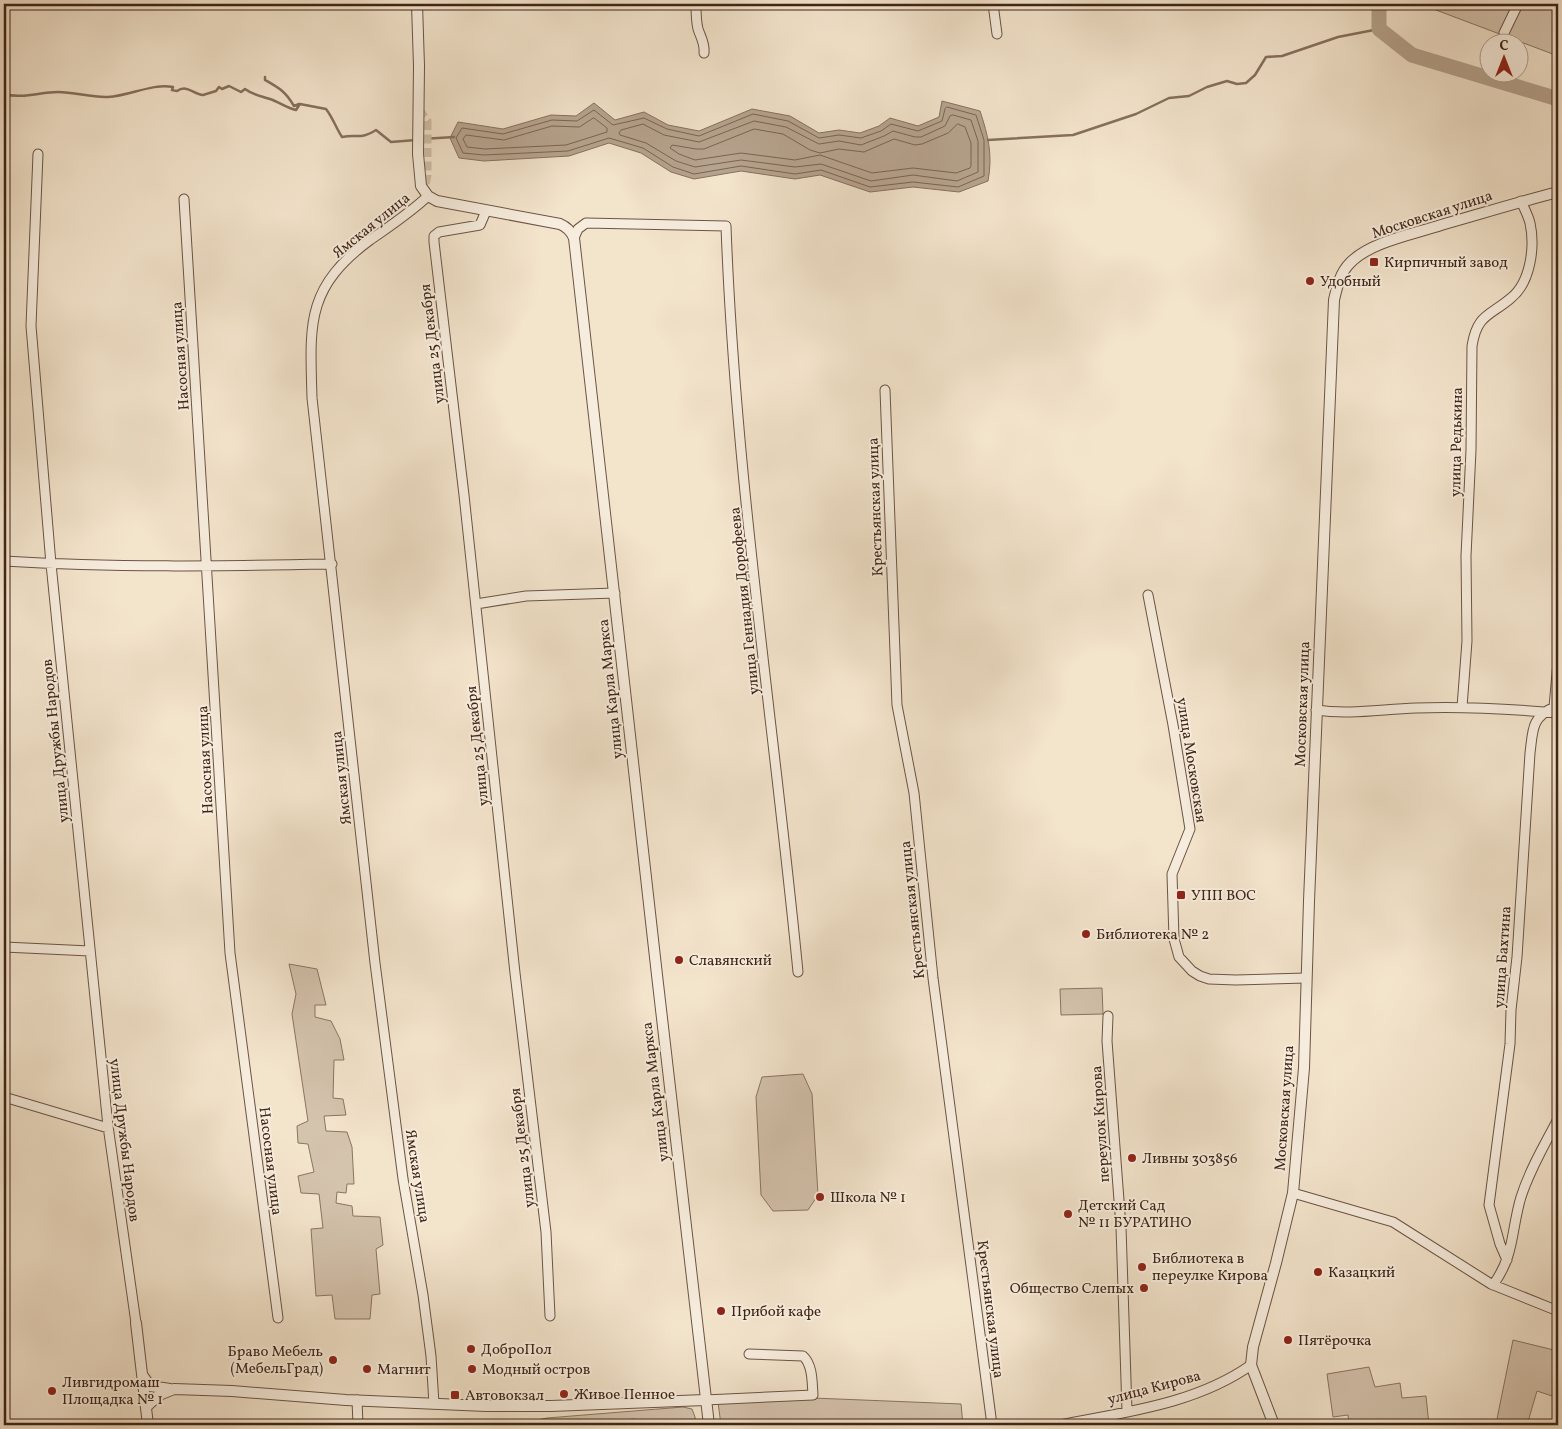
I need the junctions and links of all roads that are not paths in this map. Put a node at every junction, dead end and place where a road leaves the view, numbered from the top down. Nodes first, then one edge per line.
1 (417, 4) edge
2 (696, 4) edge
3 (993, 4) edge
4 (1518, 4) edge
5 (1504, 32) edge
6 (997, 34) dead end
7 (704, 53) dead end
8 (38, 154) dead end
9 (1558, 192) edge
10 (428, 196) junction
11 (184, 199) dead end
12 (1521, 201) junction
13 (486, 211) junction
14 (574, 238) junction
15 (885, 390) dead end
16 (4, 561) edge
17 (51, 564) junction
18 (332, 564) junction
19 (207, 566) junction
20 (614, 593) junction
21 (1148, 594) dead end
22 (476, 604) junction
23 (1558, 662) edge
24 (1462, 707) junction
25 (1316, 710) junction
26 (1544, 712) junction
27 (1558, 713) edge
28 (4, 947) edge
29 (90, 951) junction
30 (798, 972) dead end
31 (1306, 978) junction
32 (1108, 1016) dead end
33 (4, 1097) edge
34 (1558, 1119) edge
35 (108, 1128) junction
36 (1293, 1193) junction
37 (1507, 1260) junction
38 (1493, 1285) junction
39 (1558, 1311) edge
40 (550, 1316) dead end
41 (278, 1318) dead end
42 (136, 1323) joint
43 (748, 1354) dead end
44 (1251, 1365) junction
45 (142, 1375) junction
46 (174, 1389) junction
47 (356, 1400) junction
48 (706, 1400) junction
49 (434, 1404) junction
50 (146, 1407) junction
51 (1127, 1411) junction
52 (148, 1425) edge
53 (358, 1425) edge
54 (709, 1425) edge
55 (992, 1425) edge
56 (1060, 1425) edge
57 (1274, 1425) edge

1 - 10 street
2 - 7 street
3 - 6 street
4 - 5 street
8 - 17 street, улица Дружбы Народов
9 - 12 street, Московская улица
10 - 13 street
10 - 18 street, Ямская улица
11 - 19 street, Насосная улица
12 - 24 street, улица Редькина
12 - 25 street, Московская улица
13 - 14 street
13 - 22 street, улица 25 Декабря
14 - 20 street, улица Карла Маркса
14 - 30 street, улица Геннадия Дорофеева
15 - 55 street, Крестьянская улица
16 - 17 street
17 - 19 street
17 - 29 street, улица Дружбы Народов
18 - 19 street
18 - 49 street, Ямская улица
19 - 41 street, Насосная улица
20 - 22 street
20 - 48 street, улица Карла Маркса
21 - 31 street, улица Московская
22 - 40 street, улица 25 Декабря
23 - 26 street, улица Бахтина
24 - 25 street
24 - 26 street
25 - 31 street, Московская улица
26 - 27 street
26 - 37 street, улица Бахтина
28 - 29 street
29 - 35 street, улица Дружбы Народов
31 - 36 street, Московская улица
32 - 51 street, переулок Кирова
33 - 35 street
34 - 37 street
35 - 42 street, улица Дружбы Народов
36 - 38 street
36 - 44 street, Московская улица
37 - 38 street
38 - 39 street
42 - 45 street
43 - 48 street
44 - 51 street, улица Кирова
44 - 57 street
45 - 46 street
45 - 50 street
46 - 47 street
46 - 50 street
47 - 49 street
47 - 53 street
48 - 49 street
48 - 54 street, улица Карла Маркса
50 - 52 street
51 - 56 street, улица Кирова

